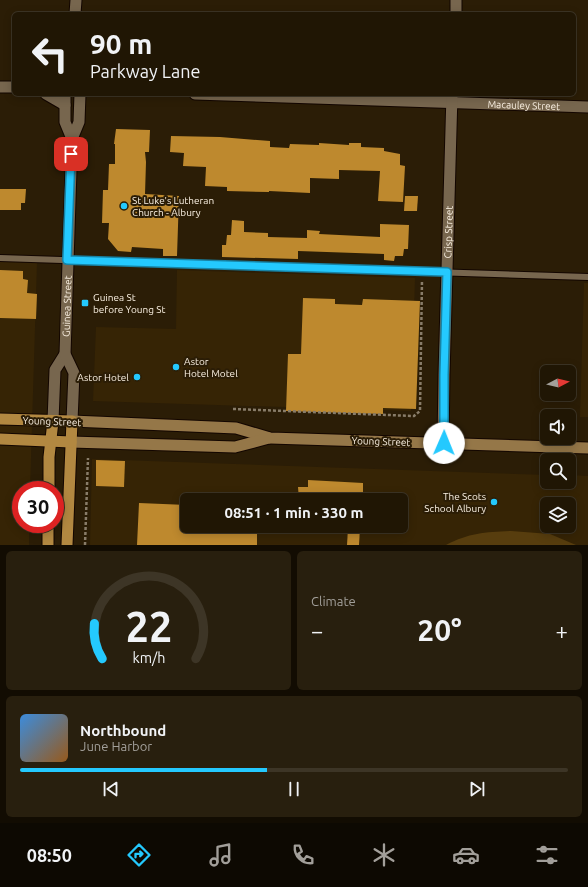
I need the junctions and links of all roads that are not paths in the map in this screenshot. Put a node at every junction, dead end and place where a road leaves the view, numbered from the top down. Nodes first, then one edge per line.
1 (76, 0) edge
2 (456, 0) edge
3 (75, 12) edge
4 (456, 12) edge
5 (0, 87) edge
6 (12, 87) edge
7 (52, 96) edge
8 (80, 96) edge
9 (324, 96) edge
10 (452, 98) edge
11 (65, 100) edge
12 (588, 107) edge
13 (72, 139) junction
14 (0, 258) edge
15 (67, 260) junction
16 (447, 272) junction
17 (588, 277) edge
18 (65, 354) junction
19 (0, 419) edge
20 (52, 421) junction
21 (72, 421) junction
22 (270, 438) junction
23 (0, 439) edge
24 (51, 441) junction
25 (71, 442) junction
26 (444, 443) junction
27 (588, 448) edge
28 (49, 481) edge
29 (48, 533) edge
30 (48, 545) edge
31 (67, 545) edge

1 - 3 street
2 - 4 street
5 - 6 street
7 - 11 street
8 - 13 street, Guinea Street
9 - 10 street, Macauley Street
10 - 12 street, Macauley Street
10 - 16 street, Crisp Street
11 - 13 street, Guinea Street
13 - 15 street, Guinea Street
14 - 15 lane
15 - 16 lane
15 - 18 street, Guinea Street
16 - 17 lane
16 - 26 street, Crisp Street
18 - 20 street, Guinea Street
18 - 21 street, Guinea Street
19 - 20 main road, Young Street
20 - 21 main road, Young Street
20 - 24 main road
21 - 22 main road, Young Street
21 - 25 main road
22 - 25 main road, Young Street
22 - 26 main road, Young Street
23 - 24 main road, Young Street
24 - 25 main road, Young Street
24 - 28 main road
25 - 31 main road
26 - 27 main road, Young Street
29 - 30 main road

